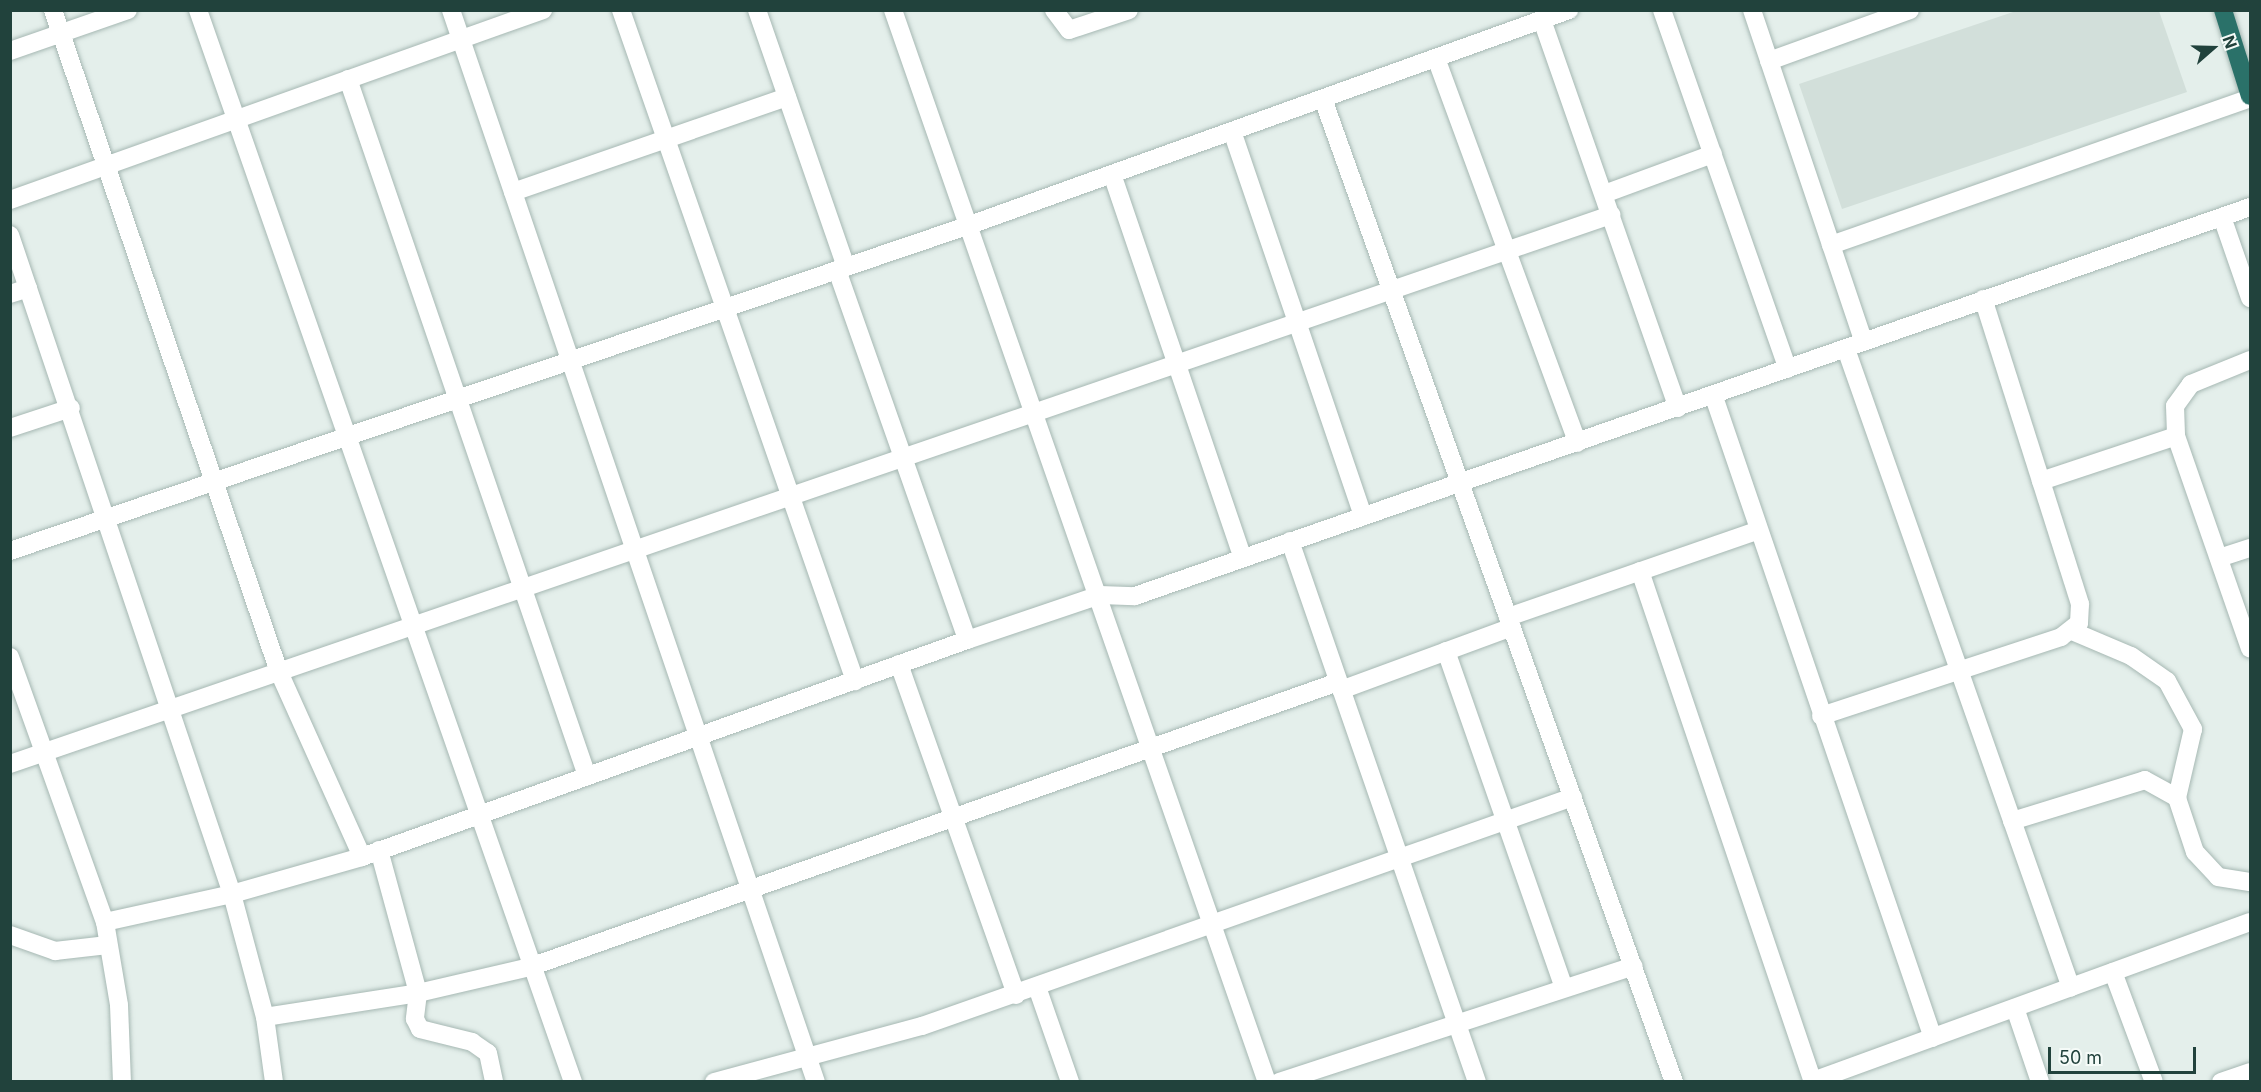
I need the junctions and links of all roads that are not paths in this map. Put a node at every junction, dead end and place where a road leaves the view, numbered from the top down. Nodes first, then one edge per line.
1 (54, 10) edge
2 (128, 10) edge
3 (198, 10) edge
4 (451, 10) edge
5 (543, 10) edge
6 (621, 10) edge
7 (758, 10) edge
8 (893, 10) edge
9 (1054, 10) edge
10 (1129, 10) edge
11 (1569, 10) edge
12 (1662, 10) edge
13 (1752, 10) edge
14 (1910, 10) edge
15 (2223, 10) edge
16 (1542, 20) junction
17 (61, 34) junction
18 (461, 39) junction
19 (10, 51) edge
20 (1436, 58) junction
21 (1769, 61) junction
22 (348, 79) junction
23 (787, 97) junction
24 (2250, 97) edge
25 (1323, 99) junction
26 (237, 120) junction
27 (1232, 131) junction
28 (667, 139) junction
29 (1713, 154) junction
30 (107, 166) junction
31 (1112, 174) junction
32 (513, 192) junction
33 (1604, 194) junction
34 (10, 200) edge
35 (2250, 207) edge
36 (1611, 215) junction
37 (2222, 217) junction
38 (967, 226) junction
39 (10, 235) edge
40 (1831, 244) junction
41 (1507, 251) junction
42 (841, 269) junction
43 (19, 291) edge
44 (1391, 291) junction
45 (2250, 298) edge
46 (1983, 299) junction
47 (725, 308) junction
48 (1297, 323) junction
49 (1864, 342) junction
50 (1846, 349) junction
51 (2250, 360) edge
52 (572, 363) junction
53 (1177, 364) junction
54 (1788, 369) junction
55 (1714, 397) junction
56 (460, 399) junction
57 (71, 408) junction
58 (1678, 408) junction
59 (1031, 414) junction
60 (10, 428) edge
61 (2176, 436) junction
62 (348, 437) junction
63 (1578, 443) junction
64 (901, 460) junction
65 (217, 481) junction
66 (2041, 481) junction
67 (1460, 483) junction
68 (791, 496) junction
69 (1363, 516) junction
70 (109, 518) junction
71 (1757, 531) junction
72 (1290, 541) junction
73 (2250, 548) edge
74 (635, 549) junction
75 (10, 551) edge
76 (1242, 556) junction
77 (2219, 558) junction
78 (1640, 571) junction
79 (525, 587) junction
80 (1100, 595) junction
81 (1510, 622) junction
82 (414, 625) junction
83 (2072, 631) junction
84 (967, 640) junction
85 (2250, 648) edge
86 (1446, 651) junction
87 (10, 657) edge
88 (899, 664) junction
89 (1958, 671) junction
90 (279, 672) junction
91 (855, 681) junction
92 (1340, 686) junction
93 (171, 709) junction
94 (1821, 716) junction
95 (700, 738) junction
96 (1154, 748) junction
97 (44, 753) junction
98 (10, 764) edge
99 (587, 776) junction
100 (1573, 797) junction
101 (2177, 798) junction
102 (480, 814) junction
103 (954, 816) junction
104 (1505, 819) junction
105 (2012, 821) junction
106 (371, 853) junction
107 (1399, 855) junction
108 (2250, 882) edge
109 (754, 892) junction
110 (232, 894) junction
111 (1210, 921) junction
112 (105, 922) junction
113 (2250, 922) edge
114 (10, 935) edge
115 (108, 945) junction
116 (1633, 966) junction
117 (530, 967) junction
118 (2113, 972) junction
119 (1036, 987) junction
120 (1564, 988) junction
121 (2071, 988) junction
122 (417, 993) junction
123 (1016, 995) junction
124 (2014, 1008) junction
125 (265, 1017) junction
126 (1455, 1022) junction
127 (1933, 1038) junction
128 (807, 1053) junction
129 (2250, 1072) edge
130 (1813, 1081) edge
131 (2224, 1081) edge
132 (122, 1082) edge
133 (274, 1082) edge
134 (494, 1082) edge
135 (573, 1082) edge
136 (714, 1082) edge
137 (816, 1082) edge
138 (1070, 1082) edge
139 (1267, 1082) edge
140 (1279, 1082) edge
141 (1477, 1082) edge
142 (1674, 1082) edge
143 (2040, 1082) edge
144 (2154, 1082) edge

1 - 17 street
2 - 17 street
3 - 26 street
4 - 18 street
5 - 18 street
6 - 28 street
7 - 23 street
8 - 38 street
9 - 10 street
11 - 16 street
12 - 29 street
13 - 21 street
14 - 21 street
15 - 24 highway
16 - 20 street
16 - 33 street
17 - 19 street
17 - 30 street
18 - 22 street
18 - 32 street
20 - 25 street
20 - 41 street
21 - 40 street
22 - 26 street
22 - 56 street
23 - 28 street
23 - 42 street
24 - 40 street
25 - 27 street
25 - 44 street
26 - 30 street
26 - 62 street
27 - 31 street
27 - 48 street
28 - 32 street
28 - 47 street
29 - 33 street
29 - 54 street
30 - 34 street
30 - 65 street
31 - 38 street
31 - 53 street
32 - 52 street
33 - 36 street
35 - 37 street
36 - 41 street
36 - 58 street
37 - 45 street
37 - 46 street
38 - 42 street
38 - 59 street
39 - 43 street
40 - 49 street
41 - 44 street
41 - 63 street
42 - 47 street
42 - 64 street
43 - 57 street
44 - 48 street
44 - 67 street
46 - 49 street
46 - 66 street
47 - 52 street
47 - 68 street
48 - 53 street
48 - 69 street
49 - 50 street
50 - 54 street
50 - 89 street
51 - 61 street
52 - 56 street
52 - 74 street
53 - 59 street
53 - 76 street
54 - 55 street
55 - 58 street
55 - 71 street
56 - 62 street
56 - 79 street
57 - 60 street
57 - 70 street
58 - 63 street
59 - 64 street
59 - 80 street
61 - 66 street
61 - 77 street
62 - 65 street
62 - 82 street
63 - 67 street
64 - 68 street
64 - 84 street
65 - 70 street
65 - 90 street
66 - 83 street
67 - 69 street
67 - 81 street
68 - 74 street
68 - 91 street
69 - 72 street
70 - 75 street
70 - 93 street
71 - 78 street
71 - 94 street
72 - 76 street
72 - 92 street
73 - 77 street
74 - 79 street
74 - 95 street
76 - 80 street
77 - 85 street
78 - 81 street
78 - 130 street
79 - 82 street
79 - 99 street
80 - 84 street
80 - 96 street
81 - 86 street
81 - 100 street
82 - 90 street
82 - 102 street
83 - 89 street
83 - 101 street
84 - 88 street
86 - 92 street
86 - 104 street
87 - 97 street
88 - 91 street
88 - 103 street
89 - 94 street
89 - 105 street
90 - 93 street
90 - 106 street
91 - 95 street
92 - 96 street
92 - 107 street
93 - 97 street
93 - 110 street
94 - 127 street
95 - 99 street
95 - 109 street
96 - 103 street
96 - 111 street
97 - 98 street
97 - 112 street
99 - 102 street
100 - 104 street
100 - 116 street
101 - 105 street
101 - 108 street
102 - 106 street
102 - 117 street
103 - 109 street
103 - 123 street
104 - 107 street
104 - 120 street
105 - 121 street
106 - 110 street
106 - 122 street
107 - 111 street
107 - 126 street
109 - 117 street
109 - 128 street
110 - 112 street
110 - 125 street
111 - 119 street
111 - 139 street
112 - 115 street
113 - 118 street
114 - 115 street
115 - 132 street
116 - 120 street
116 - 142 street
117 - 122 street
117 - 135 street
118 - 121 street
118 - 144 street
119 - 123 street
119 - 138 street
120 - 126 street
121 - 124 street
122 - 125 street
122 - 134 street
123 - 128 street
124 - 127 street
124 - 143 street
125 - 133 street
126 - 140 street
126 - 141 street
127 - 130 street
128 - 136 street
128 - 137 street
129 - 131 street

